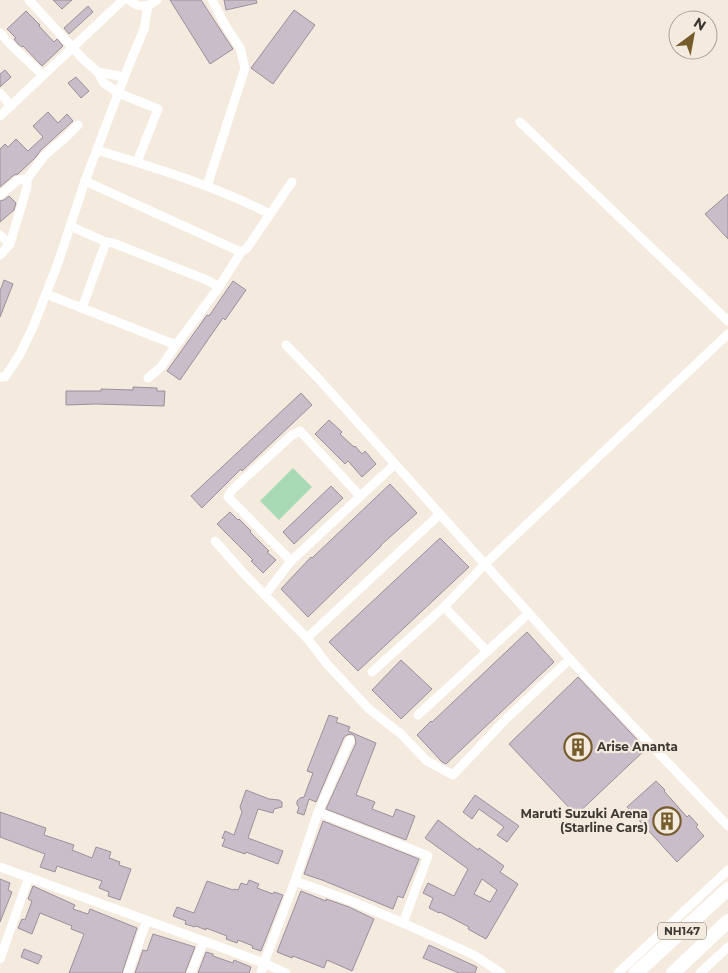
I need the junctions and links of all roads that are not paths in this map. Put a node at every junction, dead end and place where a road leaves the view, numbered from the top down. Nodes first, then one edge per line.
1 (29, 0) edge
2 (123, 0) edge
3 (129, 0) edge
4 (157, 0) edge
5 (212, 0) edge
6 (148, 6) junction
7 (0, 33) edge
8 (73, 47) junction
9 (98, 72) junction
10 (43, 75) junction
11 (124, 76) junction
12 (0, 93) edge
13 (118, 93) junction
14 (11, 106) junction
15 (0, 116) edge
16 (520, 122) dead end
17 (78, 125) dead end
18 (97, 150) junction
19 (137, 162) junction
20 (26, 179) junction
21 (85, 181) junction
22 (292, 182) dead end
23 (207, 186) junction
24 (0, 195) edge
25 (270, 214) junction
26 (70, 226) junction
27 (0, 235) edge
28 (106, 242) junction
29 (10, 244) junction
30 (241, 252) junction
31 (0, 256) edge
32 (219, 287) junction
33 (46, 294) junction
34 (82, 308) junction
35 (728, 321) edge
36 (728, 334) edge
37 (176, 345) junction
38 (286, 345) dead end
39 (0, 377) edge
40 (148, 378) dead end
41 (395, 464) junction
42 (360, 496) junction
43 (440, 514) junction
44 (215, 541) dead end
45 (291, 562) junction
46 (485, 564) junction
47 (265, 595) junction
48 (444, 607) junction
49 (529, 613) junction
50 (307, 638) junction
51 (487, 651) junction
52 (570, 659) junction
53 (372, 672) dead end
54 (418, 715) dead end
55 (350, 740) dead end
56 (318, 812) junction
57 (728, 826) edge
58 (0, 866) edge
59 (728, 870) edge
60 (29, 877) junction
61 (295, 881) junction
62 (728, 889) edge
63 (147, 920) junction
64 (728, 921) edge
65 (403, 923) junction
66 (204, 941) junction
67 (728, 947) edge
68 (0, 957) edge
69 (264, 964) junction
70 (128, 973) edge
71 (191, 973) edge
72 (261, 973) edge
73 (286, 973) edge
74 (501, 973) edge
75 (618, 973) edge
76 (636, 973) edge
77 (673, 973) edge
78 (700, 973) edge

1 - 8 street
2 - 8 street
3 - 6 street
4 - 6 street
5 - 23 street
6 - 11 street
7 - 10 street
8 - 9 street
8 - 10 street
9 - 11 street
9 - 13 street
10 - 14 street
11 - 13 street
12 - 14 street
13 - 18 street
13 - 19 street
14 - 15 street
16 - 35 street
17 - 20 street
18 - 19 street
18 - 21 street
19 - 23 street
20 - 24 street
20 - 29 street
21 - 26 street
21 - 30 street
22 - 25 street
23 - 25 street
25 - 30 street
26 - 28 street
26 - 33 street
27 - 29 street
28 - 32 street
28 - 34 street
29 - 31 street
30 - 32 street
32 - 37 street
33 - 34 street
33 - 39 street
34 - 37 street
36 - 46 street
37 - 40 street
38 - 41 street
41 - 42 street
41 - 43 street
42 - 45 street
42 - 45 street
43 - 46 street
43 - 50 street
44 - 47 street
45 - 47 street
46 - 48 street
46 - 49 street
47 - 50 street
48 - 51 street
48 - 53 street
49 - 51 street
49 - 52 street
50 - 52 street
51 - 54 street
52 - 57 street
55 - 56 street
56 - 61 street
56 - 65 street
58 - 60 street
59 - 75 street
60 - 63 street
60 - 68 street
61 - 65 street
61 - 69 street
62 - 76 highway, NH147
63 - 66 street
63 - 70 street
64 - 77 highway, NH147
65 - 74 street
66 - 69 street
66 - 71 street
67 - 78 street
69 - 72 street
69 - 73 street

